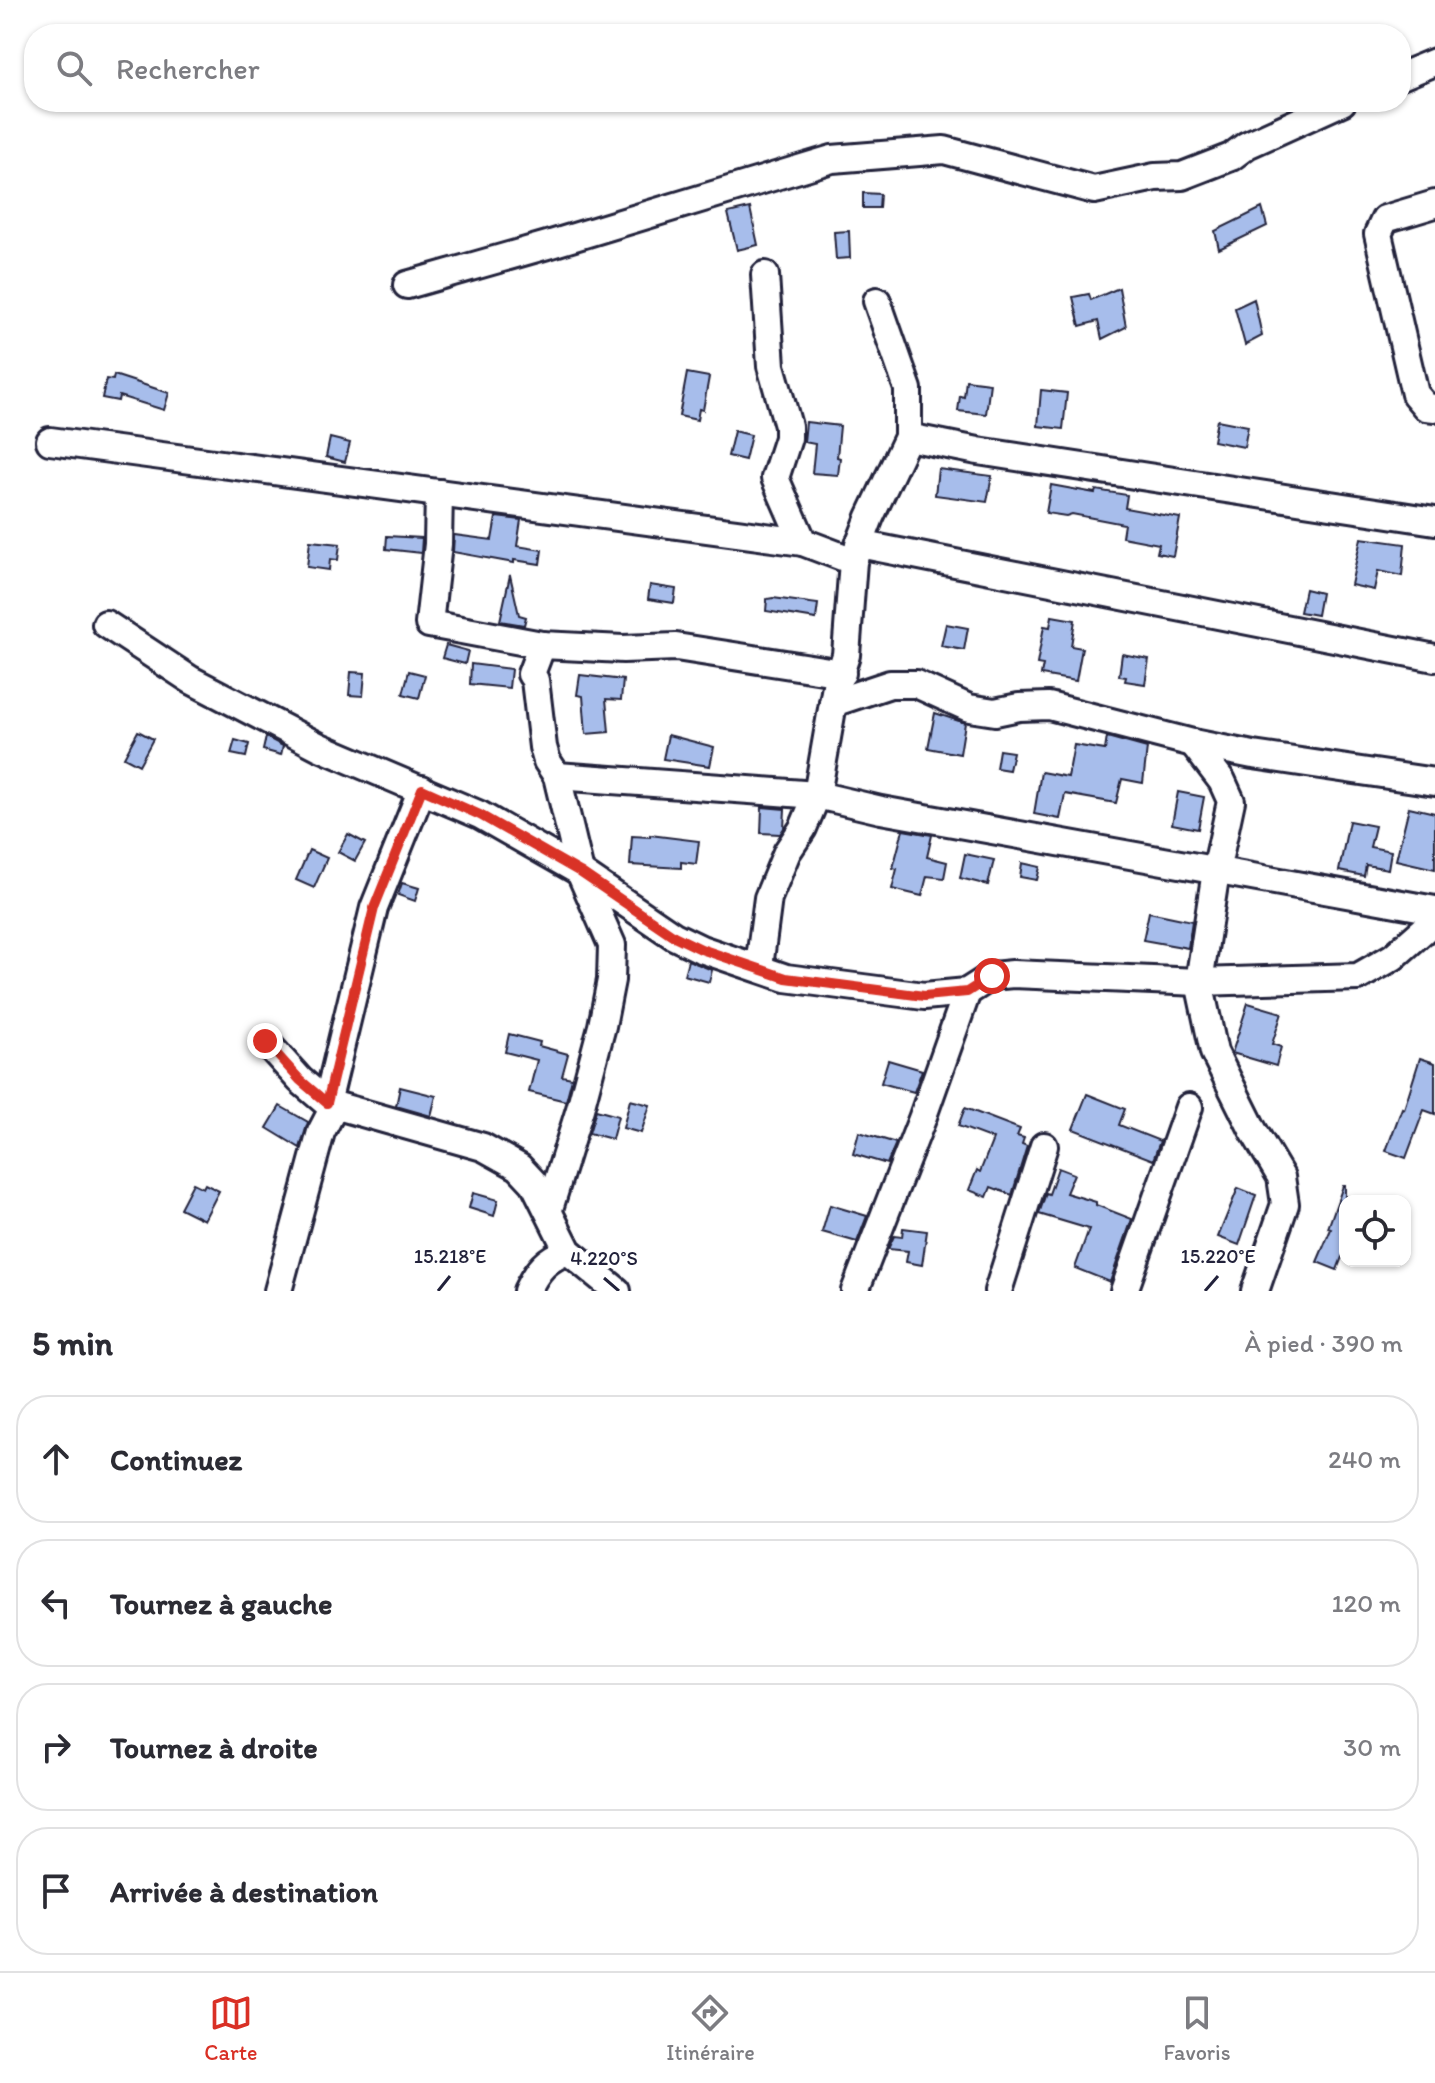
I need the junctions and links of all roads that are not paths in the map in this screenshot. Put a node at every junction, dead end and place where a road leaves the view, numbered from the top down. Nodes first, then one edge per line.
1 (1435, 62) edge
2 (1411, 72) edge
3 (1320, 112) edge
4 (1435, 204) edge
5 (765, 275) dead end
6 (407, 285) dead end
7 (877, 301) dead end
8 (1435, 408) edge
9 (908, 437) junction
10 (50, 441) dead end
11 (439, 493) junction
12 (1435, 521) edge
13 (803, 542) junction
14 (856, 553) junction
15 (106, 624) dead end
16 (542, 645) junction
17 (1435, 658) edge
18 (842, 673) junction
19 (833, 703) junction
20 (1193, 743) junction
21 (557, 776) junction
22 (1435, 782) edge
23 (422, 789) junction
24 (817, 795) junction
25 (1216, 871) junction
26 (580, 872) junction
27 (1435, 910) edge
28 (1435, 920) edge
29 (759, 967) junction
30 (1199, 982) junction
31 (967, 992) junction
32 (265, 1041) dead end
33 (331, 1105) junction
34 (1189, 1107) dead end
35 (1044, 1146) dead end
36 (549, 1209) junction
37 (568, 1251) junction
38 (607, 1287) edge
39 (278, 1291) edge
40 (527, 1291) edge
41 (855, 1291) edge
42 (998, 1291) edge
43 (1124, 1291) edge
44 (1255, 1291) edge

1 - 2 street
3 - 6 street
4 - 8 street
5 - 13 street
7 - 9 street
9 - 12 street
9 - 14 street
10 - 11 street
11 - 13 street
11 - 16 street
13 - 14 street
14 - 17 street
14 - 18 street
15 - 23 street
16 - 18 street
16 - 21 street
18 - 19 street
19 - 20 street
19 - 24 street
20 - 22 street
20 - 25 street
21 - 24 street
21 - 26 street
23 - 26 street
23 - 33 street
24 - 25 street
24 - 29 street
25 - 27 street
25 - 30 street
26 - 29 street
26 - 36 street
28 - 30 street
29 - 31 street
30 - 31 street
30 - 44 street
31 - 41 street
32 - 33 street
33 - 36 street
33 - 39 street
34 - 43 street
35 - 42 street
36 - 37 street
37 - 38 street
37 - 40 street

